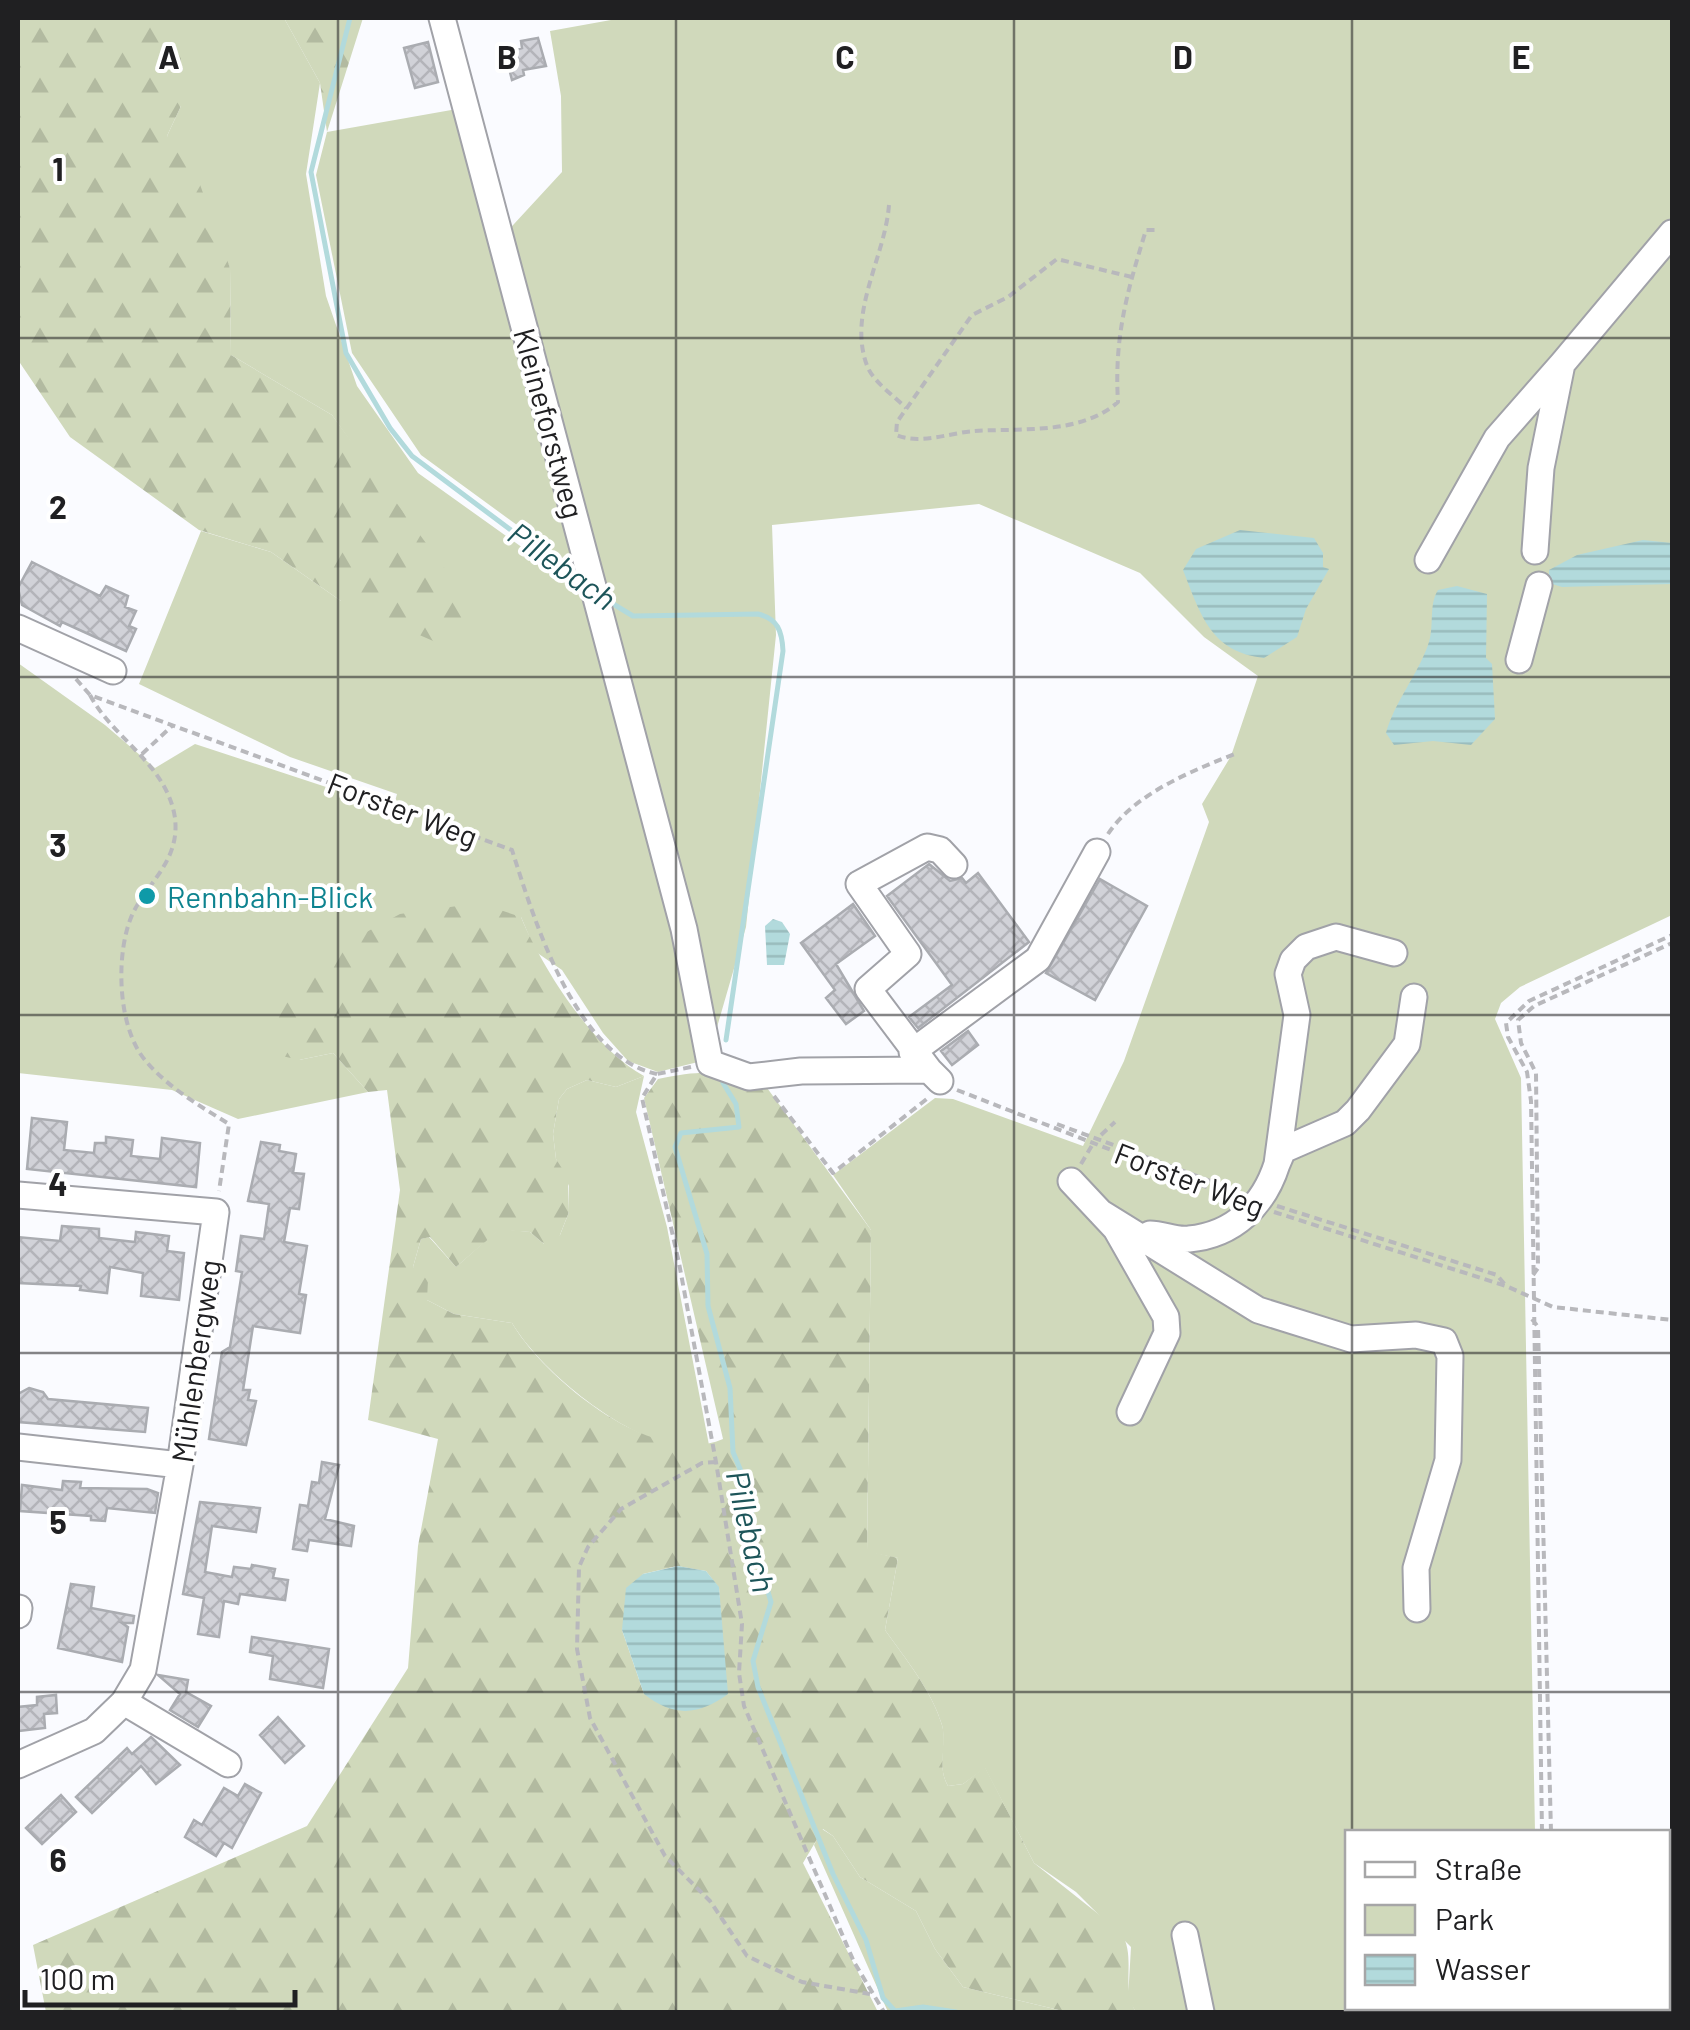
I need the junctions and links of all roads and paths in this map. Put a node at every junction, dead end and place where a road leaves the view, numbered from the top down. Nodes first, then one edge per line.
1 (442, 18) edge
2 (889, 205) dead end
3 (1157, 230) dead end
4 (1672, 233) edge
5 (1132, 277) junction
6 (1562, 364) junction
7 (906, 408) junction
8 (1535, 551) dead end
9 (1428, 560) dead end
10 (1539, 586) dead end
11 (18, 628) edge
12 (57, 647) junction
13 (1520, 660) dead end
14 (113, 671) dead end
15 (90, 695) junction
16 (173, 724) junction
17 (1236, 752) dead end
18 (142, 754) junction
19 (1097, 852) joint
20 (954, 864) dead end
21 (1672, 935) edge
22 (1672, 943) edge
23 (1394, 953) dead end
24 (1414, 997) dead end
25 (710, 1063) junction
26 (931, 1072) junction
27 (658, 1074) junction
28 (760, 1076) junction
29 (1115, 1122) dead end
30 (1095, 1141) junction
31 (1277, 1164) junction
32 (1072, 1180) joint
33 (18, 1195) edge
34 (218, 1200) dead end
35 (1256, 1206) junction
36 (1100, 1212) junction
37 (1138, 1233) junction
38 (1533, 1274) junction
39 (1531, 1299) junction
40 (1532, 1319) junction
41 (1672, 1320) edge
42 (1130, 1412) dead end
43 (18, 1447) edge
44 (716, 1462) junction
45 (180, 1465) junction
46 (1417, 1609) dead end
47 (124, 1702) junction
48 (18, 1764) edge
49 (228, 1764) dead end
50 (1542, 1830) edge
51 (1551, 1830) edge
52 (1185, 1936) dead end
53 (870, 1994) junction
54 (884, 2012) edge
55 (1201, 2012) edge

1 - 25 street, Kleineforstweg
2 - 7 path
3 - 5 path
4 - 6 street
5 - 7 path
5 - 7 path
6 - 8 street
6 - 9 street
10 - 13 street
11 - 12 street
12 - 14 street
12 - 15 path, Forster Weg
15 - 16 path, Forster Weg
15 - 18 path
16 - 18 path
16 - 27 path, Forster Weg
17 - 19 path
18 - 34 path
19 - 26 street
20 - 26 street
21 - 38 path
22 - 38 path
23 - 31 street
24 - 31 street
25 - 27 path
25 - 28 street
26 - 28 street
26 - 28 path
26 - 30 path, Forster Weg
27 - 44 path
29 - 30 path
30 - 32 path
30 - 35 path, Forster Weg
31 - 35 street
32 - 36 street
33 - 45 street, Mühlenbergweg
35 - 37 street
35 - 39 path, Forster Weg
36 - 37 street
36 - 42 street
37 - 46 street
38 - 39 path
39 - 40 path
39 - 41 path, Forster Weg
40 - 50 path
40 - 51 path
43 - 45 street
44 - 53 path
44 - 53 path
45 - 47 street, Mühlenbergweg
47 - 48 street, Mühlenbergweg
47 - 49 street
52 - 55 street
53 - 54 path

